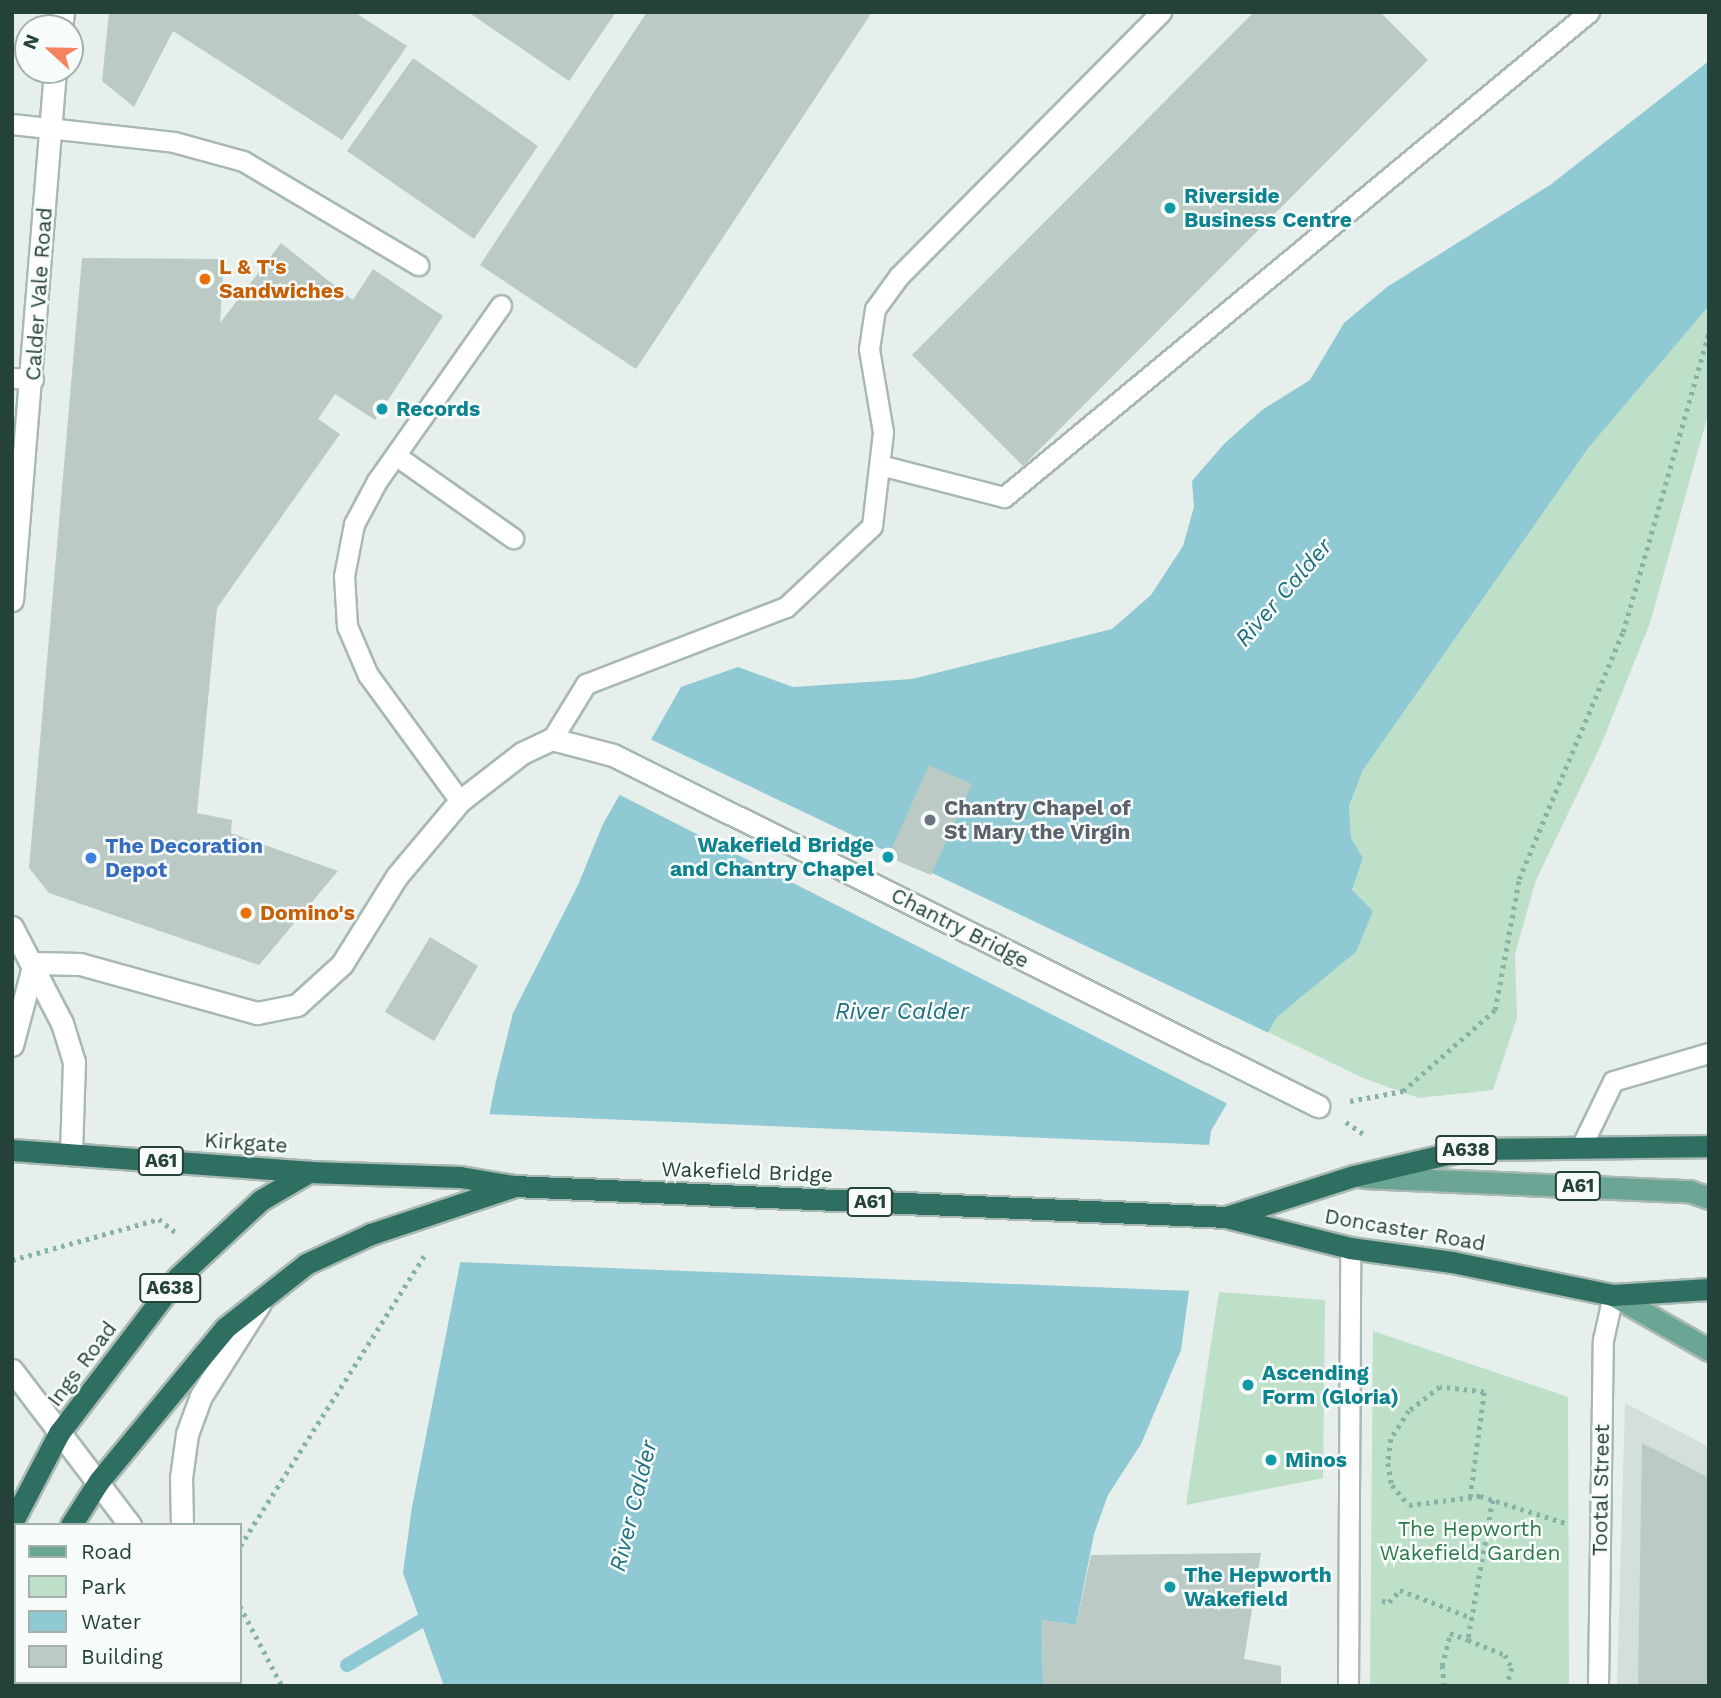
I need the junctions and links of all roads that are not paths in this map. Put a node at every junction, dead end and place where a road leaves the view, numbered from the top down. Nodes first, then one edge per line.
1 (1161, 12) edge
2 (1589, 12) edge
3 (54, 84) edge
4 (12, 124) edge
5 (52, 126) junction
6 (418, 265) dead end
7 (502, 305) dead end
8 (23, 379) edge
9 (398, 457) junction
10 (880, 465) junction
11 (513, 538) dead end
12 (12, 600) edge
13 (552, 739) junction
14 (460, 801) junction
15 (12, 927) edge
16 (34, 963) junction
17 (12, 1045) edge
18 (1709, 1053) edge
19 (1318, 1106) road end
20 (1709, 1146) edge
21 (1581, 1147) junction
22 (12, 1150) edge
23 (71, 1154) junction
24 (309, 1172) junction
25 (1354, 1176) junction
26 (514, 1186) junction
27 (1699, 1194) edge
28 (1226, 1217) junction
29 (1350, 1248) junction
30 (1709, 1289) edge
31 (1613, 1295) junction
32 (263, 1298) junction
33 (1709, 1350) edge
34 (12, 1370) edge
35 (59, 1433) junction
36 (99, 1481) junction
37 (12, 1523) edge
38 (72, 1523) edge
39 (129, 1523) edge
40 (182, 1523) edge
41 (1348, 1686) edge
42 (1598, 1686) edge

1 - 10 lane
2 - 10 lane
3 - 5 street, Calder Vale Road
4 - 5 lane
5 - 6 lane
5 - 8 street, Calder Vale Road
7 - 9 lane
8 - 12 street, Calder Vale Road
9 - 11 lane
9 - 14 lane
10 - 13 lane
13 - 14 street
13 - 19 street, Chantry Bridge
14 - 16 street
15 - 16 street
16 - 17 street
16 - 23 street
18 - 21 lane
20 - 21 highway, Doncaster Road / A638
21 - 25 highway, Doncaster Road / A638
22 - 23 highway, Kirkgate / A61
23 - 24 highway, Kirkgate / A61
24 - 26 highway, Wakefield Bridge / A61
24 - 35 highway, Ings Road / A638
25 - 27 main road, Doncaster Road / A61
25 - 28 highway, Doncaster Road / A61
26 - 28 highway, Wakefield Bridge / A61
26 - 32 highway
28 - 29 highway, Doncaster Road / A61
29 - 31 highway, Doncaster Road / A61
29 - 41 lane
30 - 31 highway, Doncaster Road
31 - 33 main road, A61
31 - 42 lane, Tootal Street
32 - 36 highway
32 - 40 street
34 - 35 street
35 - 36 street
35 - 37 highway, Ings Road / A638
36 - 38 highway
36 - 39 street

